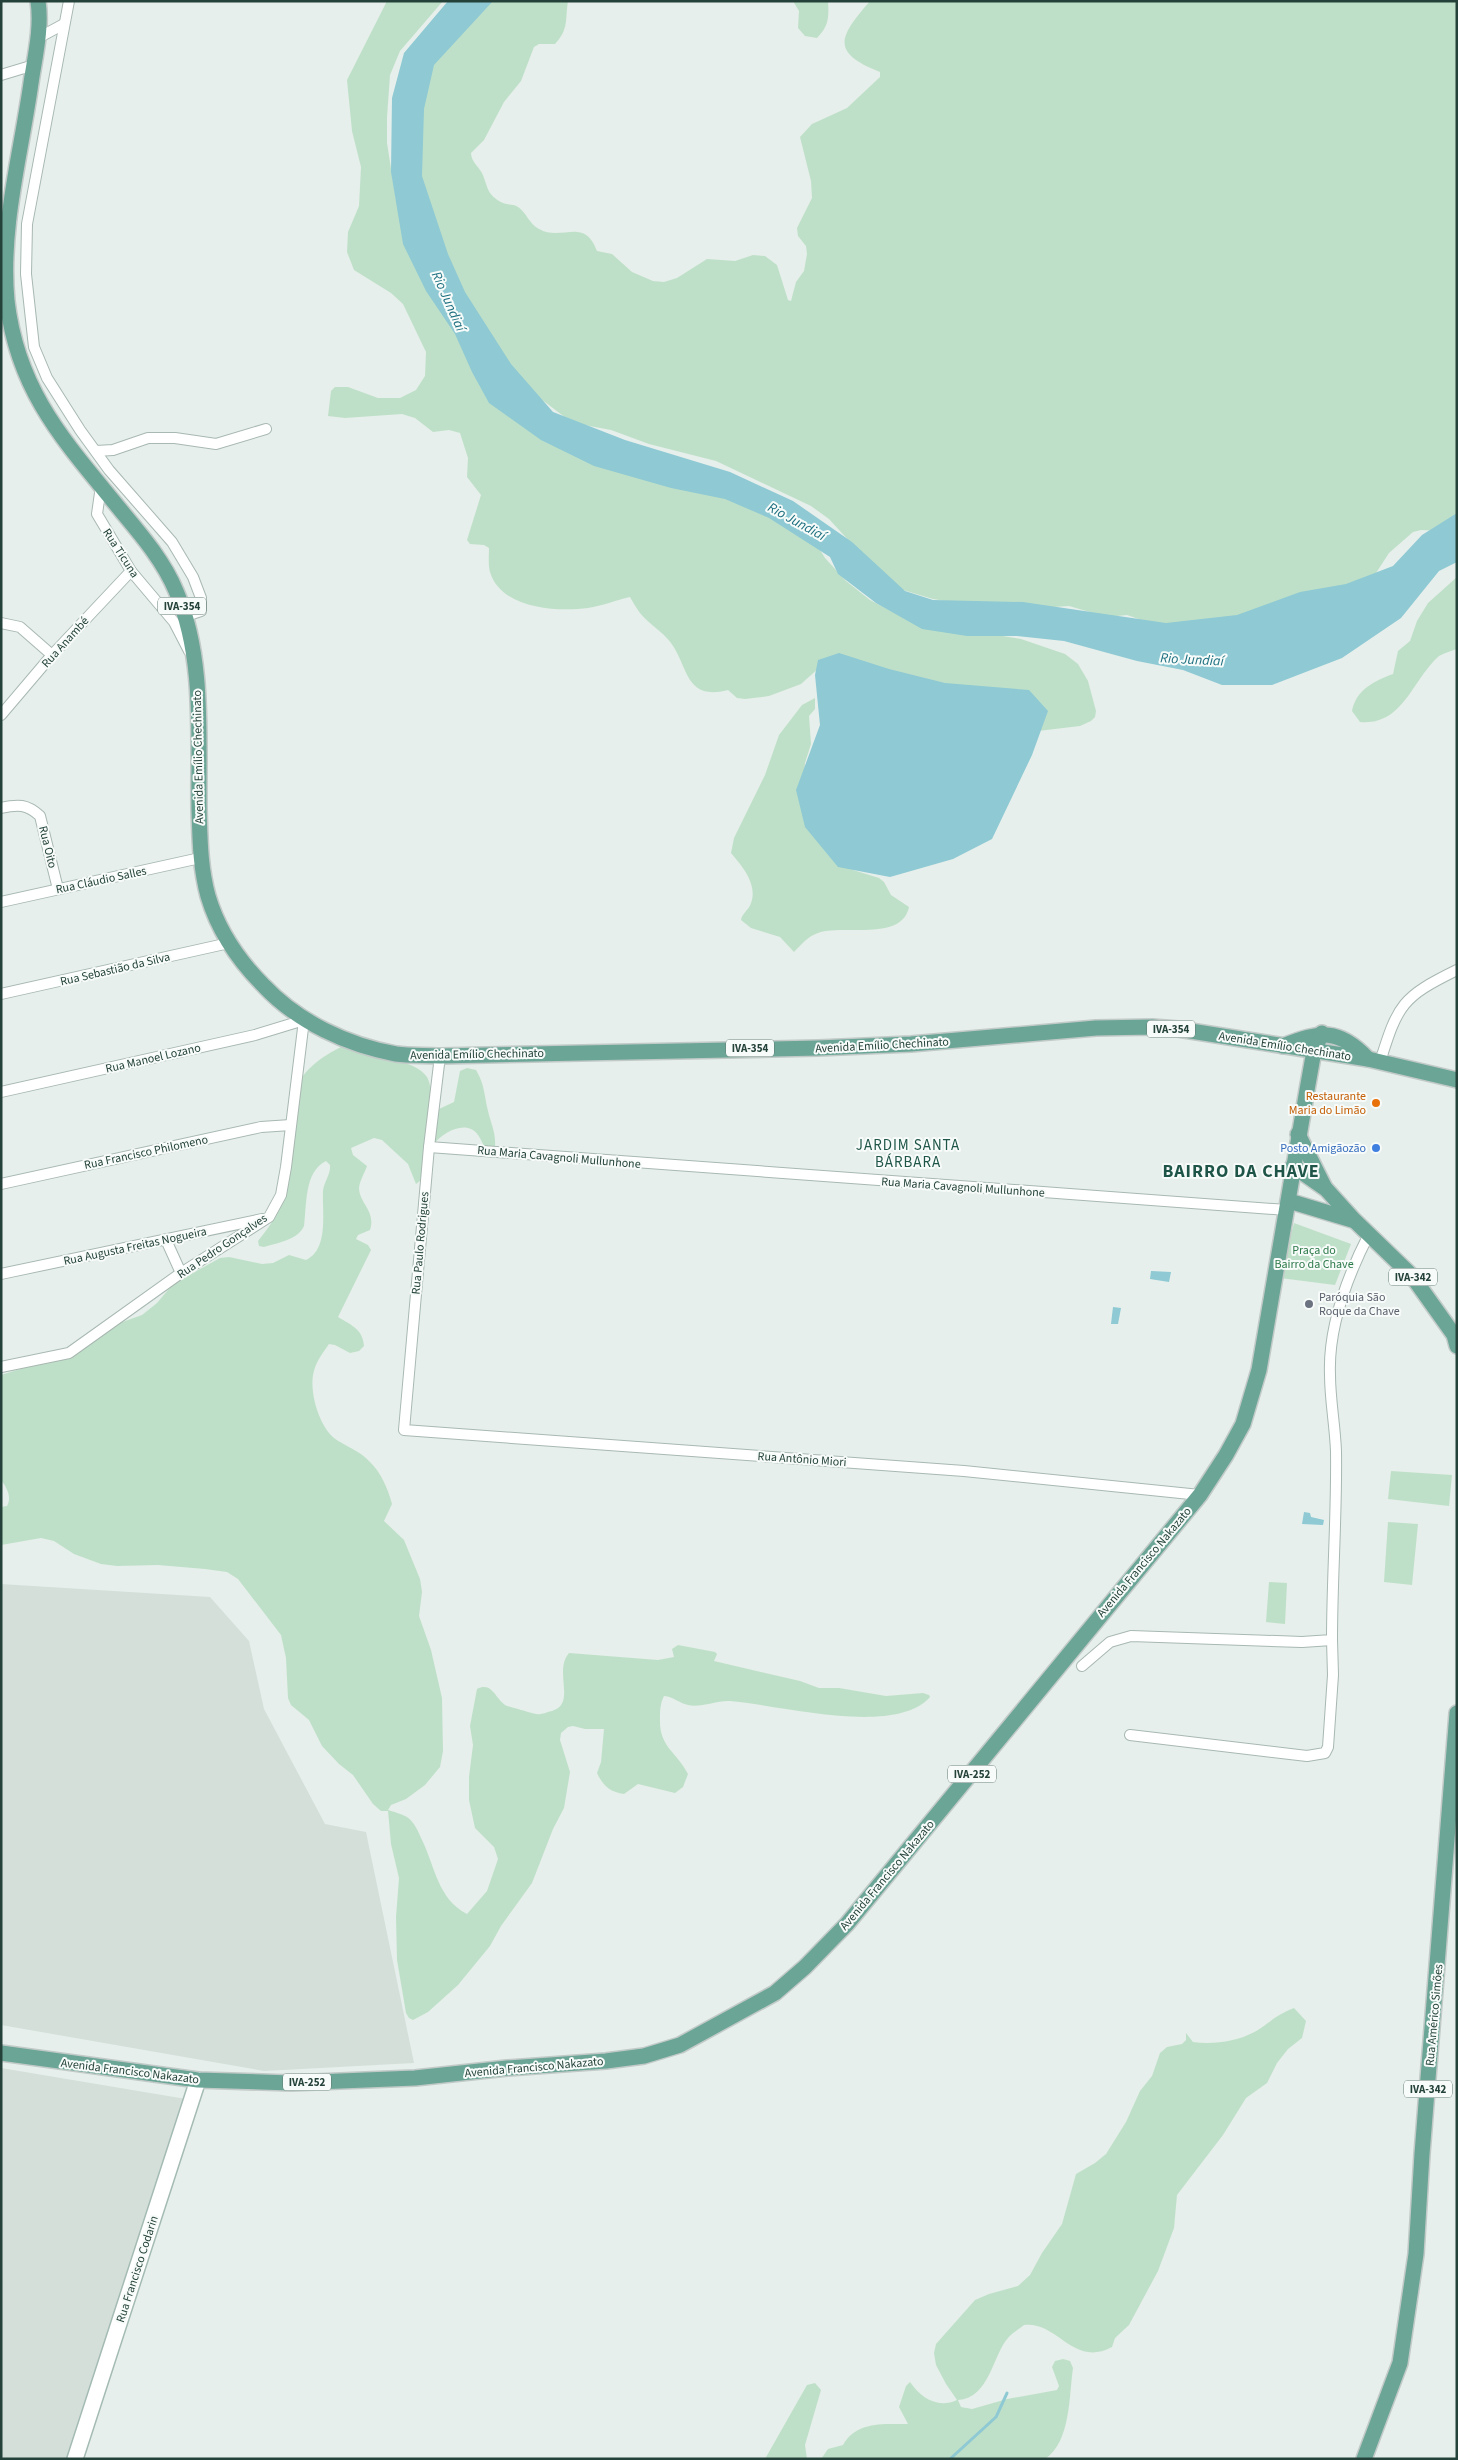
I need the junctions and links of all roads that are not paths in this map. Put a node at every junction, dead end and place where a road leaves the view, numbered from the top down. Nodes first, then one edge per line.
1 (38, 1) edge
2 (69, 1) edge
3 (64, 24) junction
4 (38, 38) junction
5 (34, 65) junction
6 (1, 75) edge
7 (266, 429) dead end
8 (96, 451) junction
9 (101, 486) junction
10 (131, 571) junction
11 (186, 616) junction
12 (1, 623) edge
13 (52, 655) junction
14 (195, 664) junction
15 (1, 715) edge
16 (1, 808) edge
17 (200, 858) junction
18 (58, 889) junction
19 (1, 902) edge
20 (229, 943) junction
21 (1457, 970) edge
22 (1, 994) edge
23 (304, 1020) junction
24 (1322, 1033) junction
25 (1282, 1046) junction
26 (1314, 1051) junction
27 (440, 1056) junction
28 (1374, 1060) junction
29 (1457, 1080) edge
30 (1, 1092) edge
31 (291, 1125) junction
32 (1298, 1134) junction
33 (429, 1147) junction
34 (1293, 1166) junction
35 (1, 1184) edge
36 (1326, 1190) junction
37 (1288, 1205) junction
38 (269, 1217) junction
39 (1354, 1220) junction
40 (1369, 1234) junction
41 (166, 1240) junction
42 (180, 1273) junction
43 (1, 1274) edge
44 (1457, 1346) edge
45 (1, 1367) edge
46 (404, 1430) joint
47 (1200, 1494) junction
48 (1332, 1640) junction
49 (1082, 1666) dead end
50 (1457, 1713) edge
51 (1130, 1735) dead end
52 (1, 2053) edge
53 (198, 2080) junction
54 (75, 2459) edge
55 (1364, 2459) edge

1 - 4 main road, Avenida Emílio Chechinato / IVA-354
2 - 3 street
3 - 4 street
3 - 8 street
4 - 5 main road, Avenida Emílio Chechinato / IVA-354
5 - 6 street
5 - 9 main road, Avenida Emílio Chechinato / IVA-354
7 - 8 street
8 - 11 street
9 - 10 street, Rua Ticuna
9 - 11 main road, Avenida Emílio Chechinato / IVA-354
10 - 13 street, Rua Anambé
10 - 14 street, Rua Ticuna
11 - 14 main road, Avenida Emílio Chechinato / IVA-354
12 - 13 street
13 - 15 street, Rua Anambé
14 - 17 main road, Avenida Emílio Chechinato / IVA-354
16 - 18 street, Rua Oito
17 - 18 street, Rua Cláudio Salles
17 - 20 main road, Avenida Emílio Chechinato / IVA-354
18 - 19 street, Rua Cláudio Salles
20 - 22 street, Rua Sebastião da Silva
20 - 23 main road, Avenida Emílio Chechinato / IVA-354
21 - 28 street
23 - 27 main road, Avenida Emílio Chechinato / IVA-354
23 - 30 street, Rua Manoel Lozano
23 - 31 street, Rua Pedro Gonçalves
24 - 25 main road
24 - 26 main road, Avenida Francisco Nakazato
24 - 28 main road
25 - 26 main road, Avenida Emílio Chechinato / IVA-354
25 - 27 main road, Avenida Emílio Chechinato / IVA-354
26 - 28 main road, Avenida Emílio Chechinato / IVA-354
26 - 32 main road, Avenida Francisco Nakazato / IVA-252
27 - 33 street, Rua Paulo Rodrigues
28 - 29 main road, Avenida Emílio Chechinato / IVA-354
31 - 35 street, Rua Francisco Philomeno
31 - 38 street, Rua Pedro Gonçalves
32 - 34 main road, Avenida Francisco Nakazato / IVA-252
32 - 36 main road
33 - 37 street, Rua Maria Cavagnoli Mullunhone
33 - 46 street, Rua Paulo Rodrigues
34 - 36 main road
34 - 37 main road, Avenida Francisco Nakazato / IVA-252
36 - 39 main road
37 - 39 main road, Rua Maria Cavagnoli Mullunhone
37 - 47 main road, Avenida Francisco Nakazato / IVA-252
38 - 41 street, Rua Augusta Freitas Nogueira
38 - 42 street, Rua Pedro Gonçalves
39 - 40 main road, IVA-342
40 - 44 main road, IVA-342
40 - 48 street
41 - 42 street
41 - 43 street, Rua Augusta Freitas Nogueira
42 - 45 street, Rua Pedro Gonçalves
46 - 47 street, Rua Antônio Miori
47 - 53 main road, Avenida Francisco Nakazato / IVA-252
48 - 49 street
48 - 51 street
50 - 55 main road, Rua Américo Simões / IVA-342
52 - 53 main road, Avenida Francisco Nakazato / IVA-252
53 - 54 street, Rua Francisco Codarin

